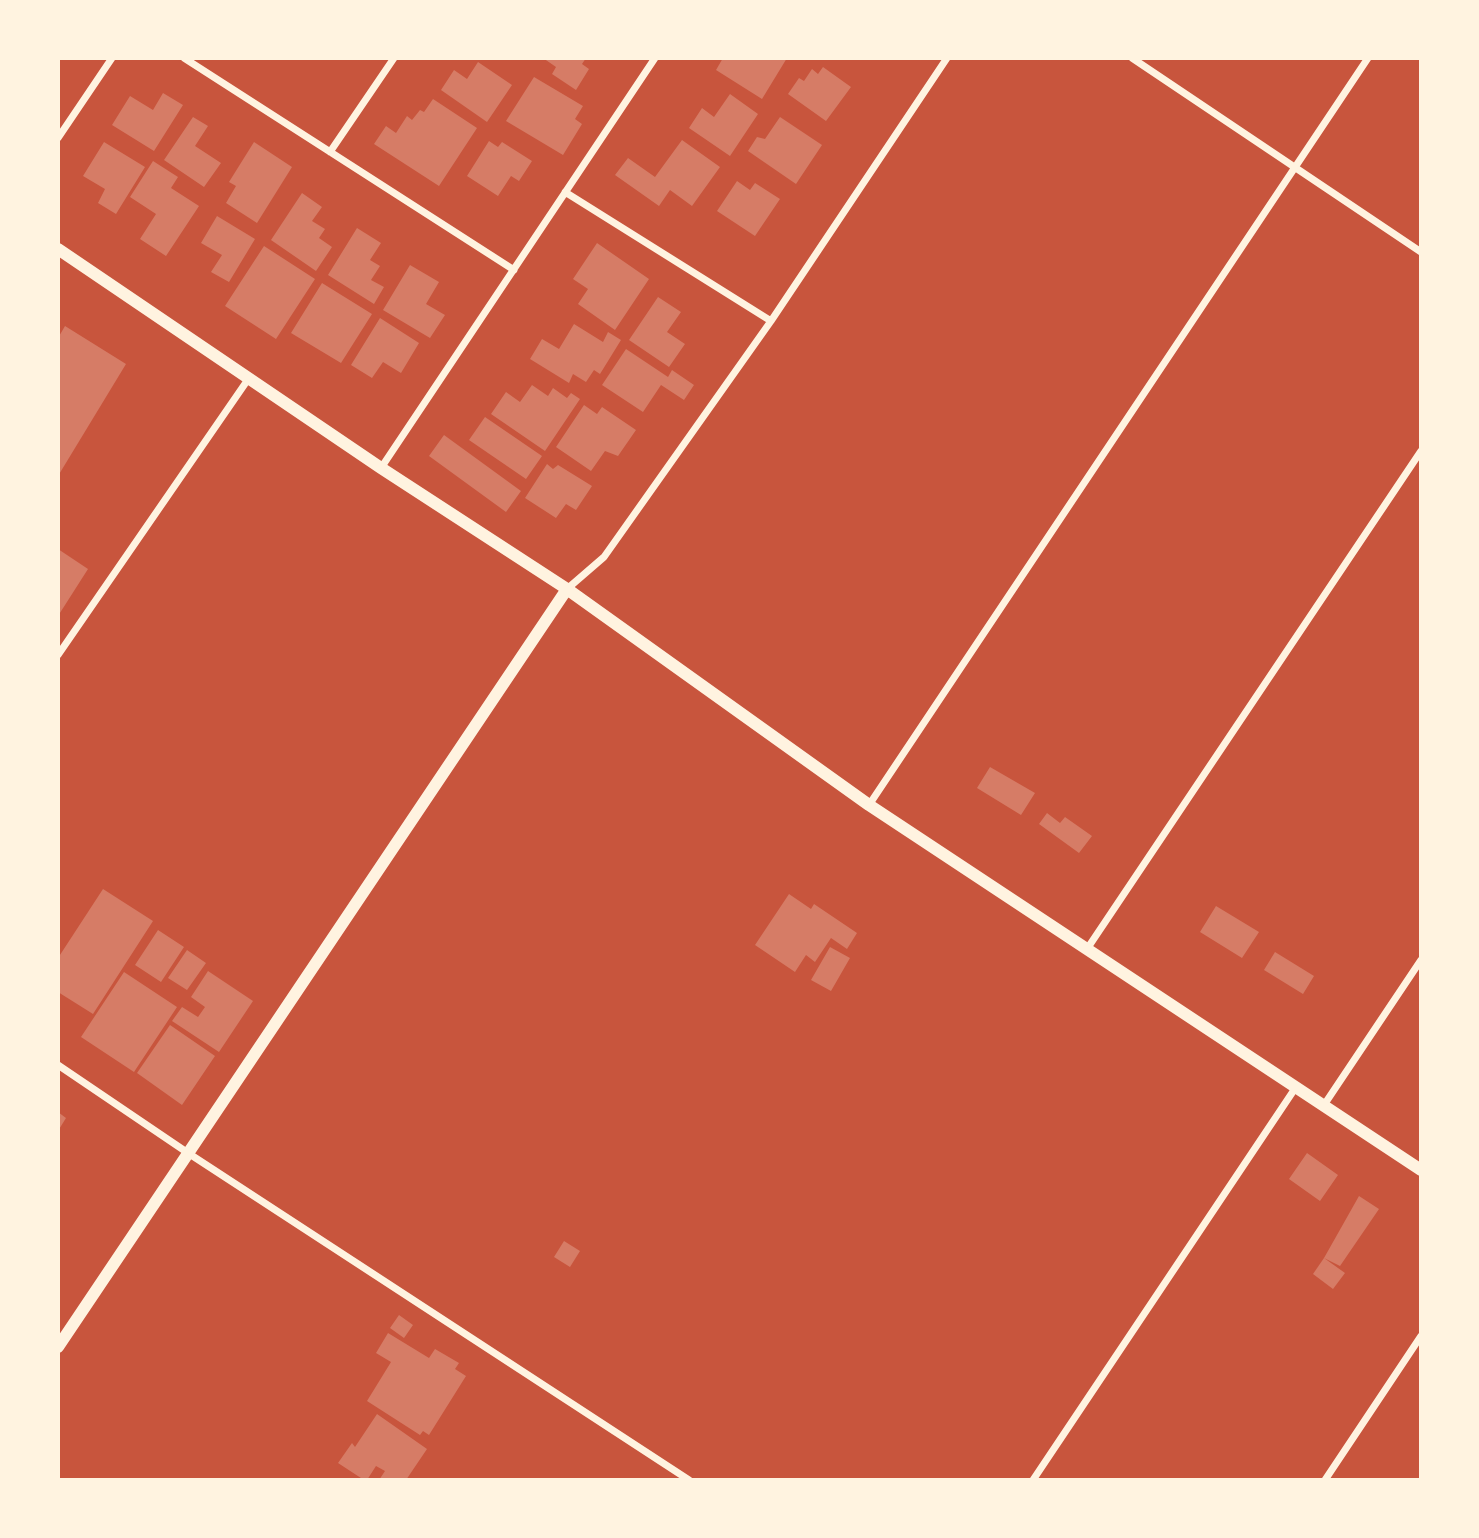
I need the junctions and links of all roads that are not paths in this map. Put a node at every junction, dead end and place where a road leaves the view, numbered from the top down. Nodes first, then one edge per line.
1 (112, 58) edge
2 (184, 58) edge
3 (394, 58) edge
4 (655, 58) edge
5 (947, 58) edge
6 (1132, 58) edge
7 (1368, 58) edge
8 (58, 138) edge
9 (330, 152) junction
10 (1295, 167) junction
11 (565, 192) junction
12 (58, 249) edge
13 (1421, 252) edge
14 (514, 270) junction
15 (771, 321) junction
16 (249, 379) junction
17 (1421, 451) edge
18 (381, 468) junction
19 (567, 589) junction
20 (58, 656) edge
21 (869, 805) junction
22 (1087, 949) junction
23 (1421, 960) edge
24 (58, 1065) edge
25 (1296, 1087) junction
26 (1324, 1105) junction
27 (188, 1153) junction
28 (1421, 1170) edge
29 (1421, 1336) edge
30 (58, 1347) edge
31 (689, 1480) edge
32 (1033, 1480) edge
33 (1325, 1480) edge

1 - 8 street
2 - 9 street
3 - 9 street
4 - 11 street
5 - 15 street
6 - 10 street
7 - 10 street
9 - 14 street
10 - 13 street
10 - 21 street
11 - 14 street
11 - 15 street
12 - 16 street
14 - 18 street
15 - 19 street
16 - 18 street
16 - 20 street
17 - 22 street
18 - 19 street
19 - 21 street
19 - 27 street
21 - 22 street
22 - 25 street
23 - 26 street
24 - 27 street
25 - 26 street
25 - 32 street
26 - 28 street
27 - 30 street
27 - 31 street
29 - 33 street

